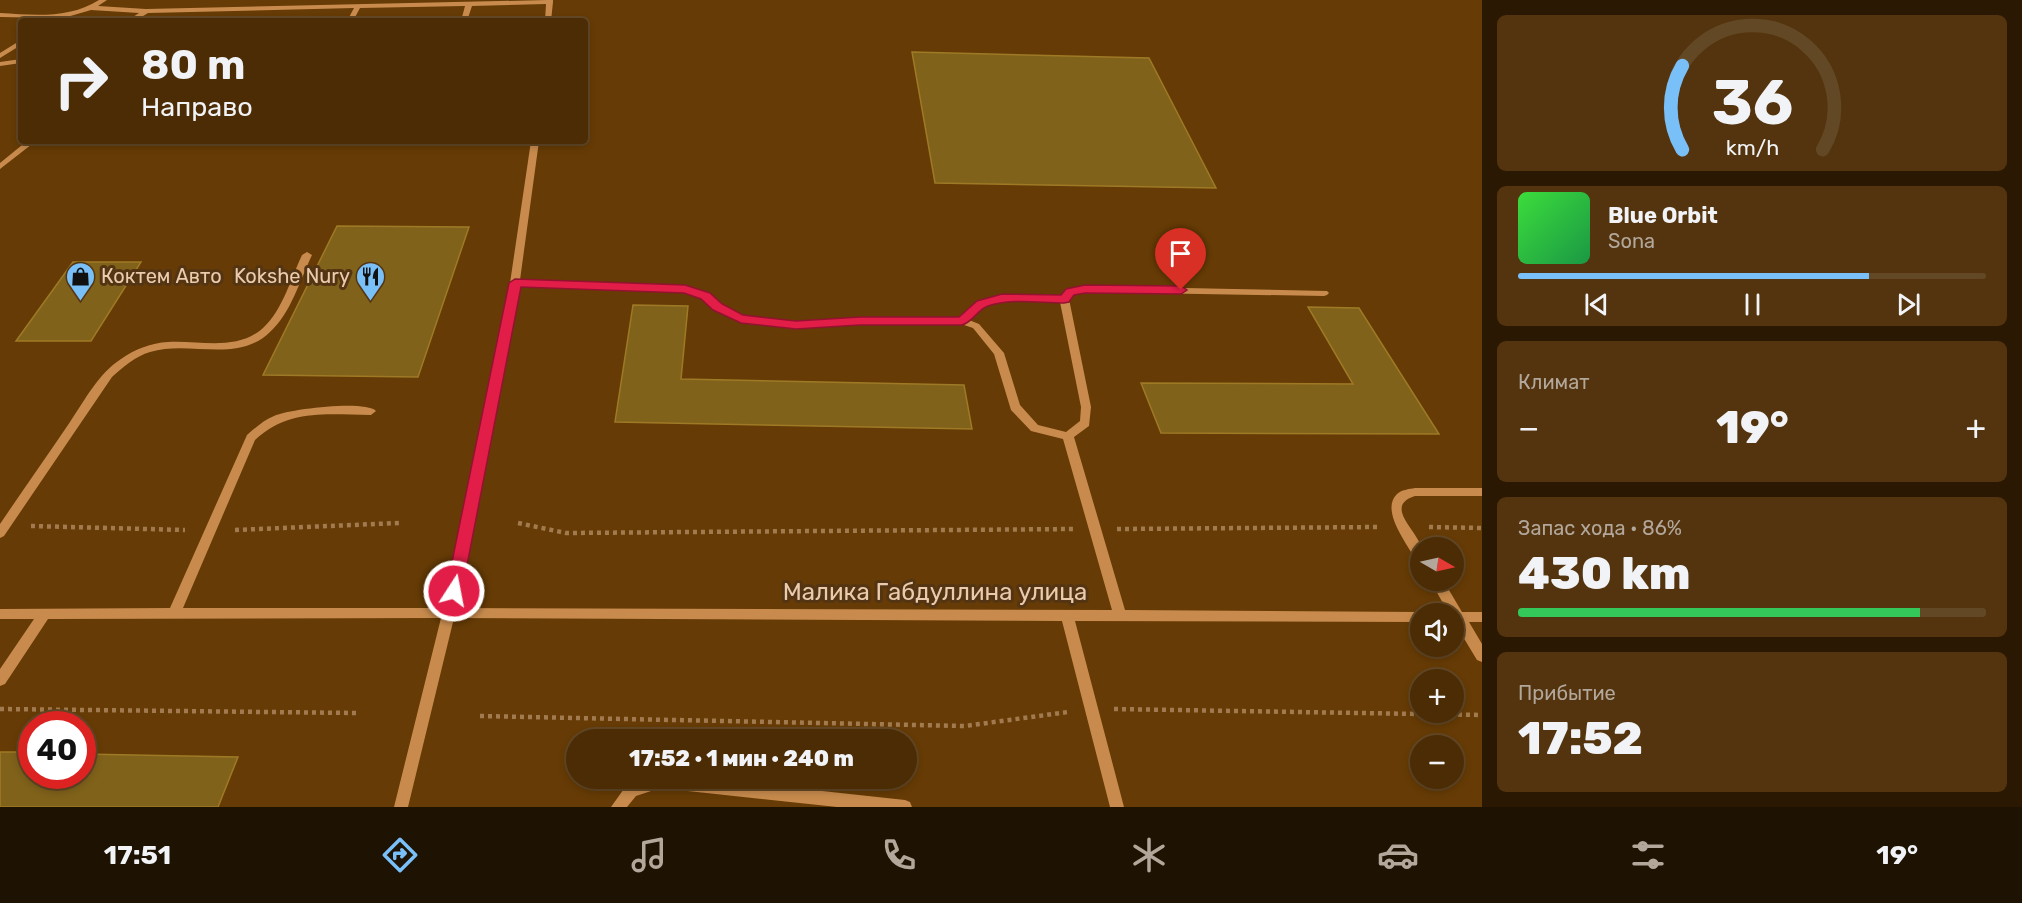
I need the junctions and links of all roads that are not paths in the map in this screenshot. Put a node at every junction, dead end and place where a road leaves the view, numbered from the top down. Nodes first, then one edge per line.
1 (104, 0) edge
2 (550, 1) edge
3 (469, 5) junction
4 (90, 8) junction
5 (357, 8) junction
6 (147, 11) junction
7 (0, 15) edge
8 (63, 15) junction
9 (58, 18) edge
10 (135, 18) edge
11 (352, 18) edge
12 (465, 18) edge
13 (548, 18) edge
14 (18, 44) edge
15 (0, 56) edge
16 (18, 61) edge
17 (0, 64) edge
18 (28, 144) edge
19 (535, 144) edge
20 (0, 168) edge
21 (307, 255) dead end
22 (515, 283) junction
23 (1324, 292) dead end
24 (1064, 299) junction
25 (962, 321) junction
26 (371, 411) dead end
27 (1068, 436) junction
28 (1482, 492) edge
29 (0, 533) edge
30 (1410, 540) edge
31 (449, 613) junction
32 (0, 614) edge
33 (45, 614) junction
34 (174, 614) junction
35 (1068, 615) junction
36 (1120, 616) junction
37 (1410, 617) edge
38 (1464, 617) edge
39 (1482, 617) edge
40 (1464, 629) edge
41 (1482, 656) edge
42 (0, 680) edge
43 (401, 807) edge
44 (618, 807) edge
45 (905, 807) edge
46 (1117, 807) edge

1 - 4 street
2 - 3 street
2 - 13 street
3 - 5 street
3 - 12 street
4 - 6 street
4 - 8 street
5 - 6 street
5 - 11 street
6 - 10 street
7 - 8 street
8 - 9 street
14 - 15 street
16 - 17 street
18 - 20 street
19 - 22 street
21 - 29 street
22 - 25 street
22 - 31 street
23 - 24 street
24 - 25 street
24 - 27 street
25 - 27 street
26 - 34 street
27 - 36 street
28 - 30 street
31 - 34 street, Малика Габдуллина улица
31 - 35 street, Малика Габдуллина улица
31 - 43 street
32 - 33 street, Малика Габдуллина улица
33 - 34 street, Малика Габдуллина улица
33 - 42 street
35 - 36 street, Малика Габдуллина улица
35 - 46 street
36 - 37 street, Малика Габдуллина улица
38 - 39 street
40 - 41 street
44 - 45 street

